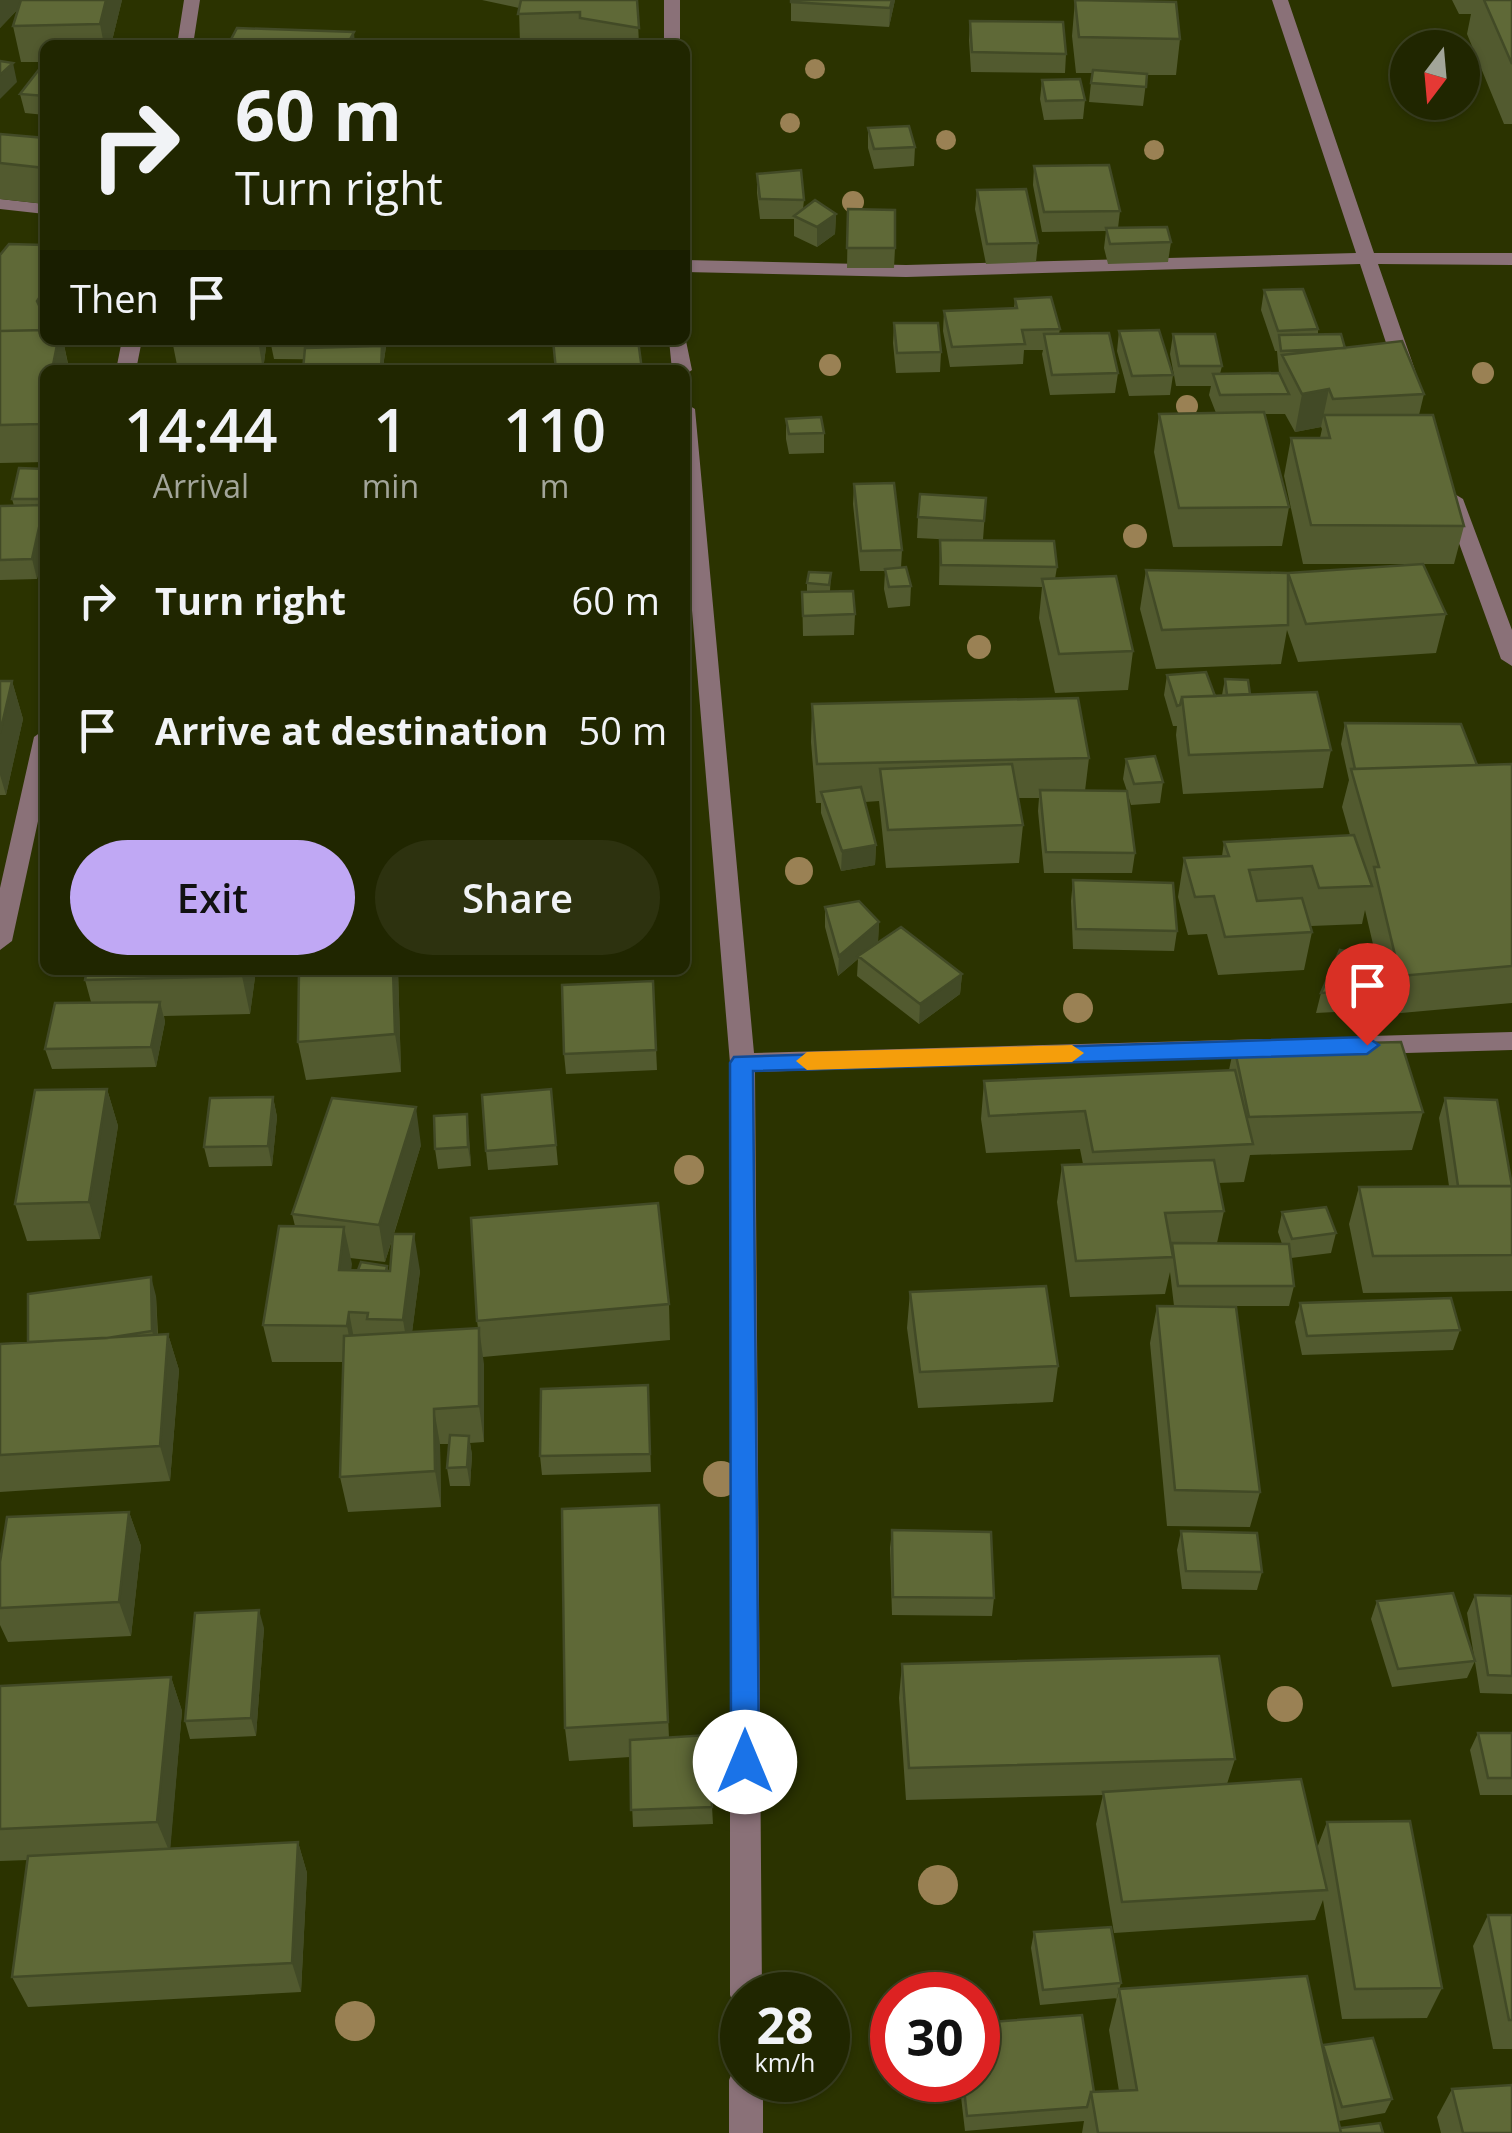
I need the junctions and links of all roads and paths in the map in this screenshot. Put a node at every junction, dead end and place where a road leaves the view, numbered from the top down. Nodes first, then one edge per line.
1 (192, 0) edge
2 (672, 0) edge
3 (1280, 0) edge
4 (186, 40) edge
5 (672, 40) edge
6 (0, 204) edge
7 (40, 208) edge
8 (1365, 258) junction
9 (1512, 259) edge
10 (690, 266) edge
11 (1411, 385) edge
12 (1444, 477) edge
13 (690, 530) edge
14 (692, 578) edge
15 (1512, 659) edge
16 (40, 760) edge
17 (0, 941) edge
18 (1512, 1041) edge
19 (1340, 1046) edge
20 (1282, 1048) edge
21 (742, 1063) junction
22 (746, 1972) edge
23 (746, 2102) edge
24 (746, 2133) edge

1 - 4 street
2 - 5 street
3 - 8 street
6 - 7 street
8 - 9 street
8 - 10 street
8 - 11 street
12 - 15 street
13 - 14 street
14 - 21 street
16 - 17 street
18 - 19 street
20 - 21 street
21 - 22 street
23 - 24 street

